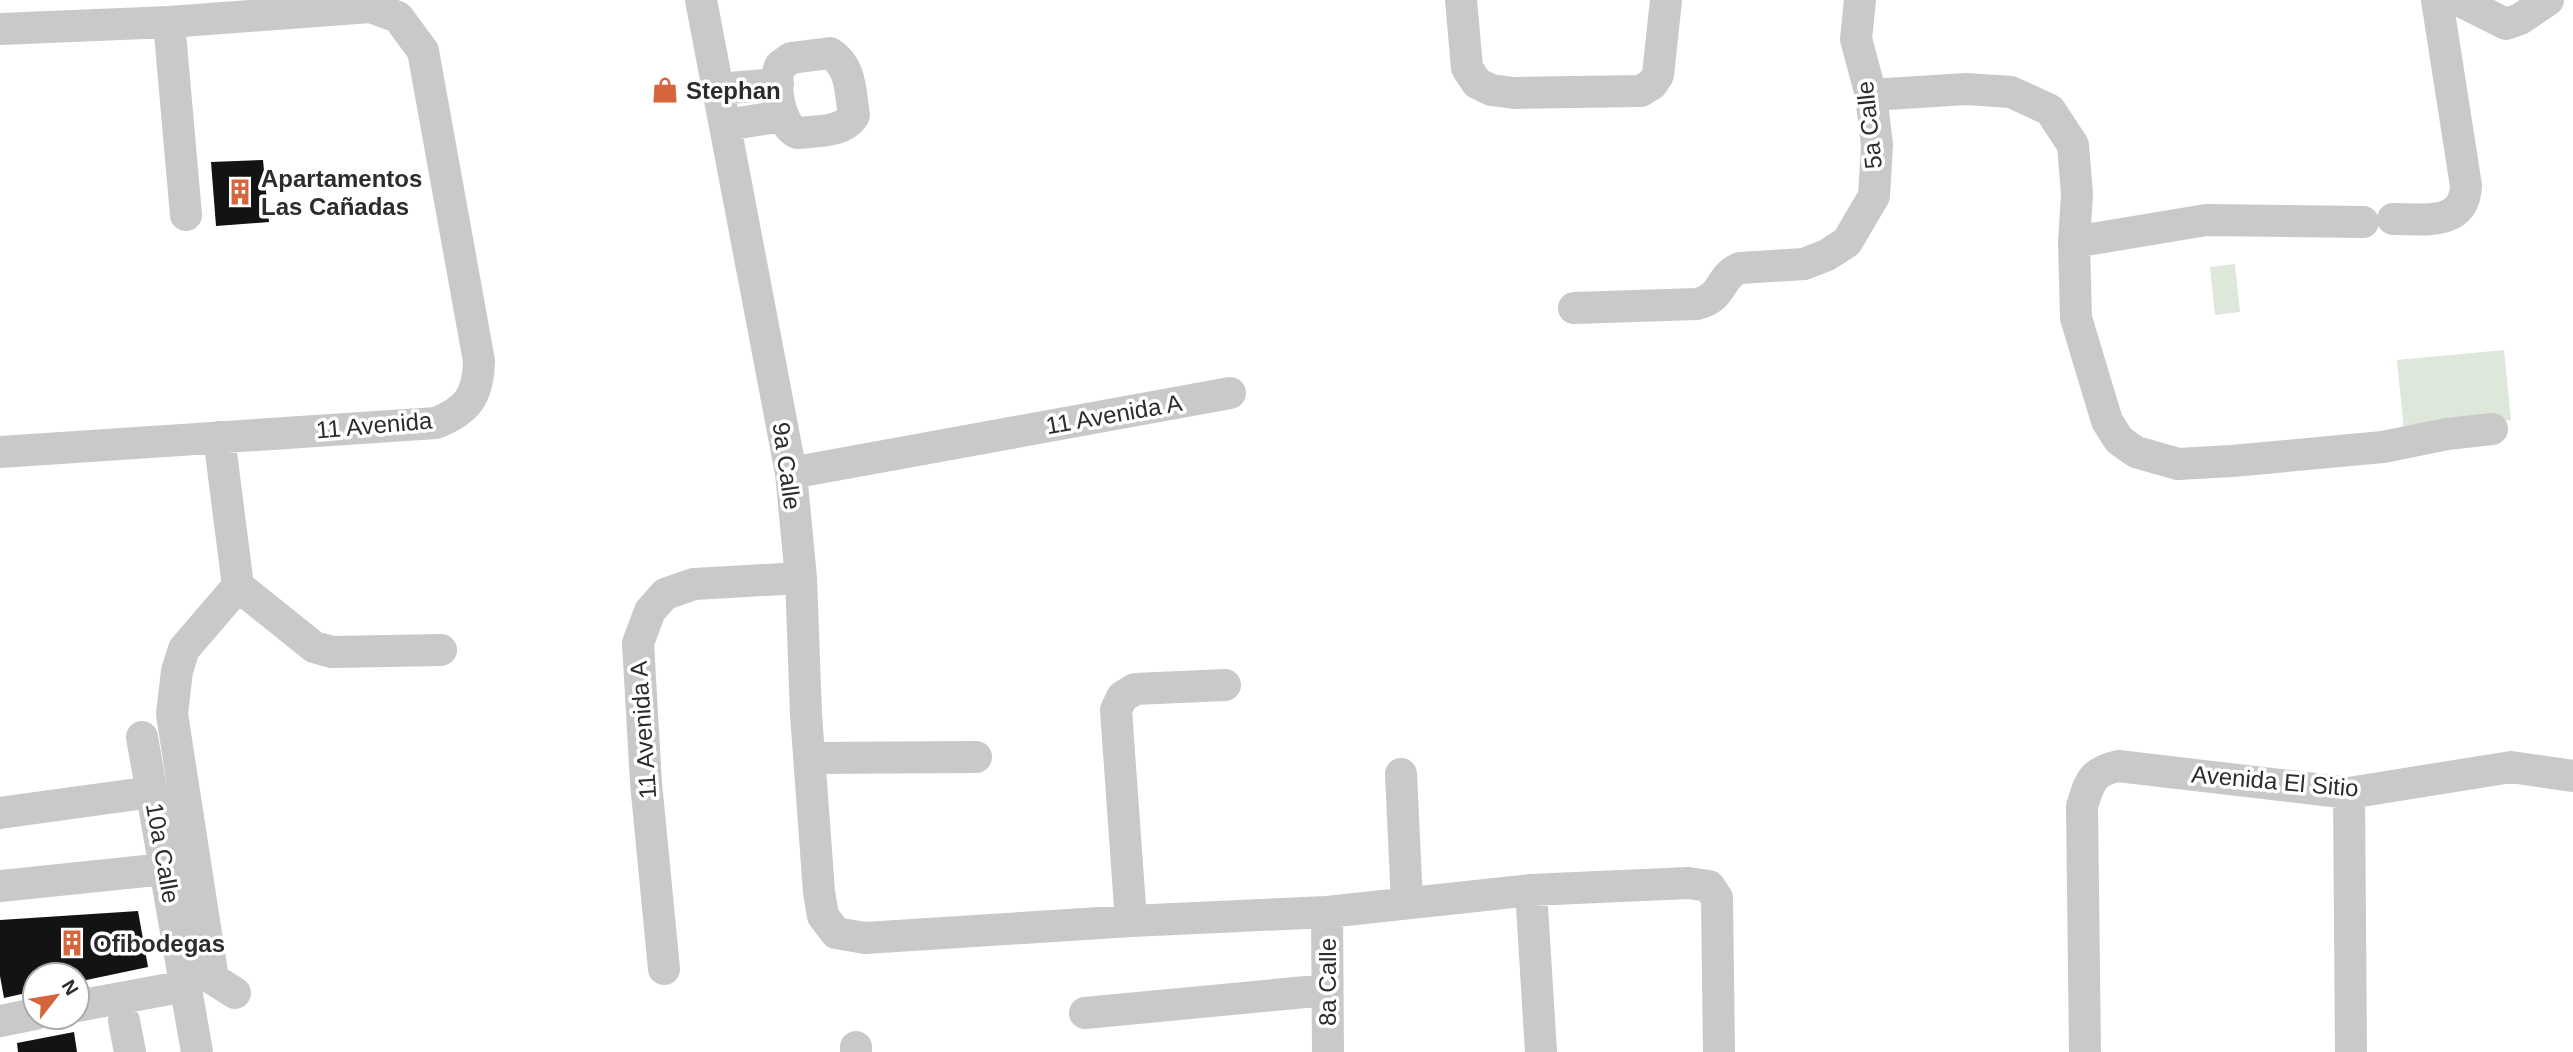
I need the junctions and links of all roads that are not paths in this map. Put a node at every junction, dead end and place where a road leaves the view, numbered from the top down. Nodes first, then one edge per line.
1 (701, 0) edge
2 (1461, 0) edge
3 (1666, 0) edge
4 (1860, 0) edge
5 (2437, 0) edge
6 (2458, 0) edge
7 (2548, 0) edge
8 (169, 22) junction
9 (0, 29) edge
10 (778, 84) junction
11 (718, 89) junction
12 (1871, 95) junction
13 (783, 116) junction
14 (725, 125) junction
15 (186, 215) dead end
16 (2074, 242) junction
17 (1574, 308) dead end
18 (1230, 393) dead end
19 (2492, 429) dead end
20 (219, 437) junction
21 (0, 452) edge
22 (791, 473) junction
23 (801, 578) junction
24 (238, 586) junction
25 (441, 650) dead end
26 (1225, 685) dead end
27 (142, 737) dead end
28 (975, 757) dead end
29 (809, 758) junction
30 (1401, 774) dead end
31 (2573, 776) edge
32 (152, 792) junction
33 (2349, 793) junction
34 (0, 813) edge
35 (165, 869) junction
36 (0, 886) edge
37 (1531, 890) junction
38 (1407, 904) junction
39 (1327, 912) junction
40 (1131, 921) junction
41 (664, 969) dead end
42 (186, 986) junction
43 (1327, 989) junction
44 (235, 993) dead end
45 (91, 1003) edge
46 (1085, 1013) dead end
47 (21, 1017) edge
48 (0, 1021) edge
49 (124, 1021) dead end
50 (130, 1052) edge
51 (197, 1052) edge
52 (1328, 1052) edge
53 (1541, 1052) edge
54 (1719, 1052) edge
55 (2085, 1052) edge
56 (2351, 1052) edge

1 - 11 street, 9a Calle
2 - 3 street
4 - 12 street, 5a Calle
5 - 16 street
6 - 7 street
8 - 9 street
8 - 15 street
8 - 20 street, 11 Avenida
10 - 11 street
10 - 13 street
10 - 13 street
11 - 14 street, 9a Calle
12 - 16 street
12 - 17 street, 5a Calle
13 - 14 street
14 - 22 street, 9a Calle
16 - 19 street
18 - 22 street, 11 Avenida A
20 - 21 street, 11 Avenida
20 - 24 street
22 - 23 street, 9a Calle
23 - 29 street, 9a Calle
23 - 41 street, 11 Avenida A
24 - 25 street
24 - 44 street
26 - 40 street
27 - 32 street, 10a Calle
28 - 29 street
29 - 40 street, 9a Calle
30 - 38 street
31 - 33 street, Avenida El Sitio
32 - 34 street
32 - 35 street, 10a Calle
33 - 55 street, Avenida El Sitio
33 - 56 street
35 - 36 street
35 - 42 street, 10a Calle
37 - 38 street
37 - 53 street
37 - 54 street
38 - 39 street
39 - 40 street
39 - 43 street, 8a Calle
42 - 45 street
42 - 51 street, 10a Calle
43 - 46 street
43 - 52 street, 8a Calle
47 - 48 street
49 - 50 street

